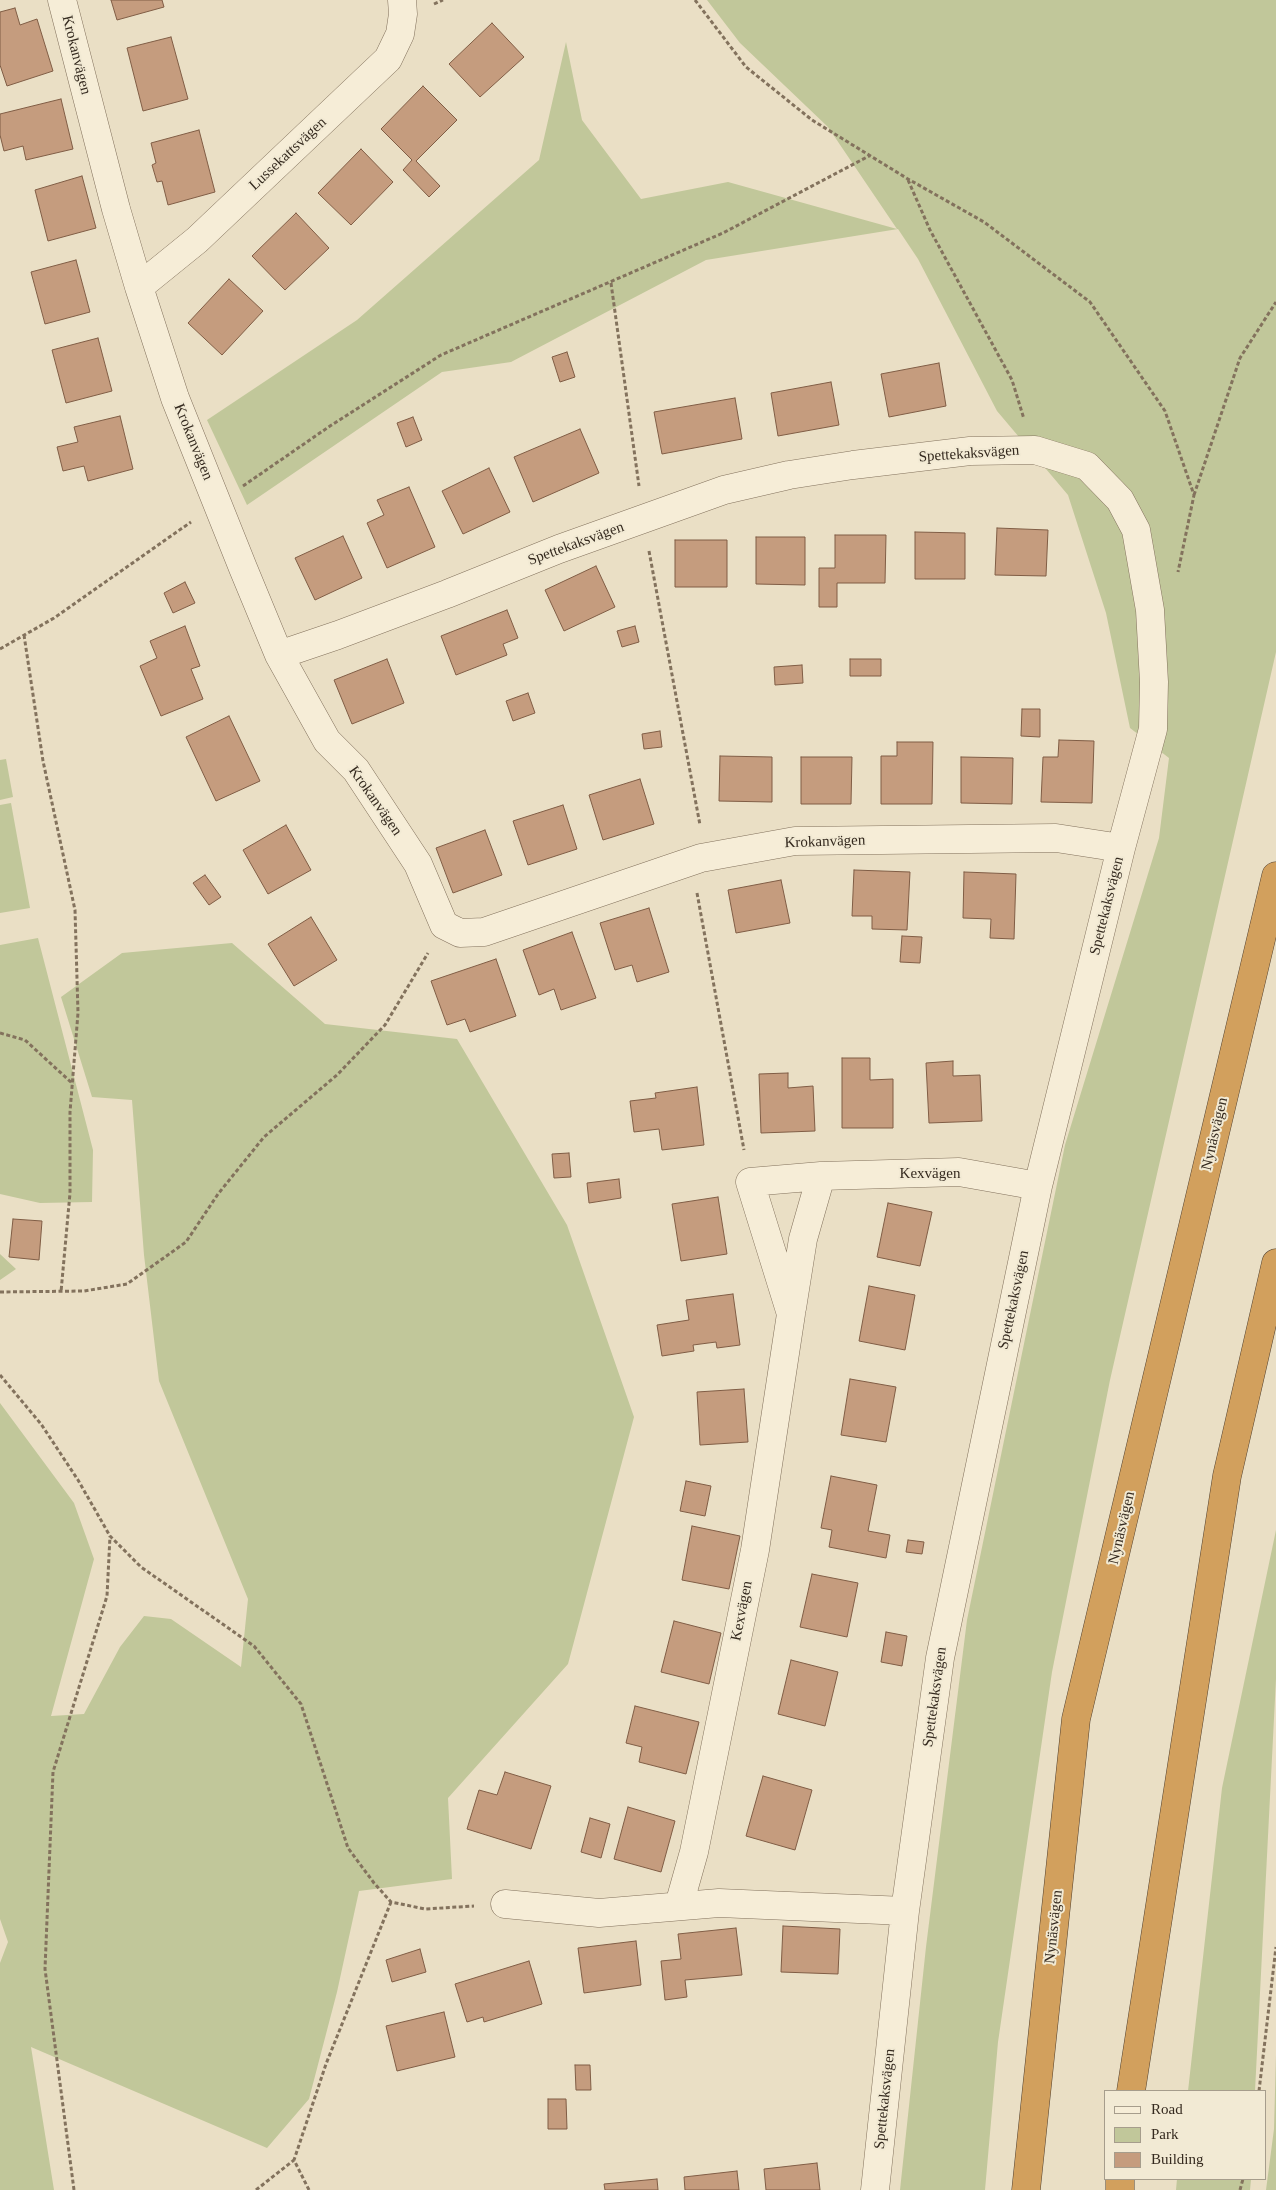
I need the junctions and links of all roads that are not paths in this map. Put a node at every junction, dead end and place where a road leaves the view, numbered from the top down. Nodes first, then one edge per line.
1 (62, 0) edge
2 (402, 0) edge
3 (139, 287) junction
4 (280, 654) junction
5 (1121, 848) junction
6 (1276, 861) edge
7 (1276, 876) edge
8 (1268, 914) junction
9 (821, 1176) junction
10 (1038, 1186) junction
11 (1276, 1263) edge
12 (791, 1314) junction
13 (505, 1904) road end
14 (679, 1905) junction
15 (905, 1911) junction
16 (1131, 2090) edge
17 (875, 2190) edge
18 (1026, 2190) edge

1 - 3 street, Krokanvägen
2 - 3 street, Lussekattsvägen
3 - 4 street, Krokanvägen
4 - 5 street, Krokanvägen
4 - 5 street, Spettekaksvägen
5 - 10 street, Spettekaksvägen
6 - 8 highway
7 - 8 highway, Nynäsvägen
8 - 18 highway, Nynäsvägen
9 - 10 street, Kexvägen
9 - 12 street, Kexvägen
9 - 12 street, Kexvägen
10 - 15 street, Spettekaksvägen
11 - 16 highway
12 - 14 street, Kexvägen
13 - 14 street
14 - 15 street
15 - 17 street, Spettekaksvägen

